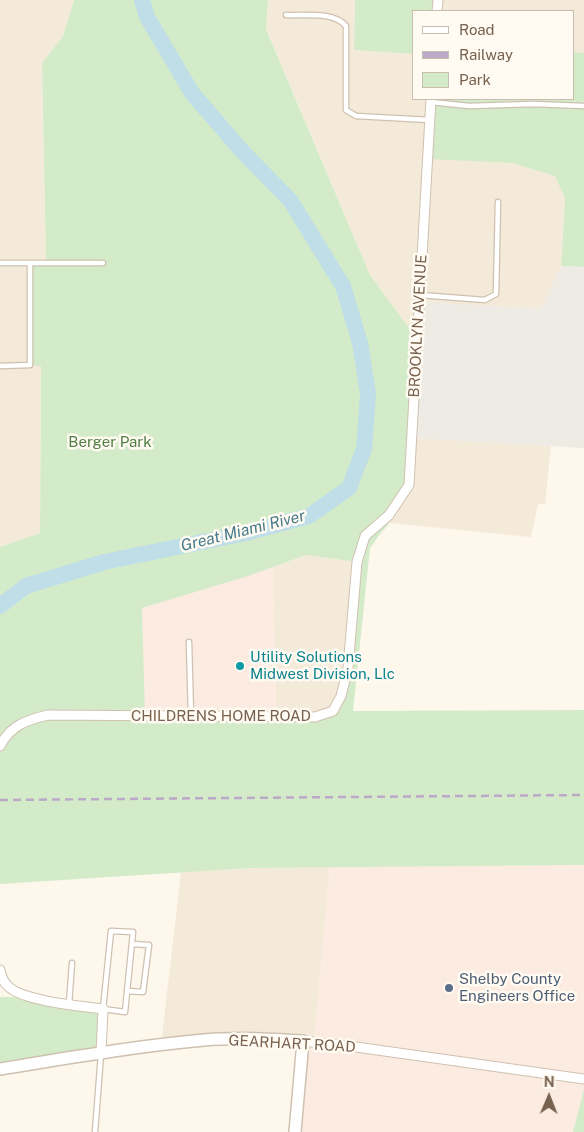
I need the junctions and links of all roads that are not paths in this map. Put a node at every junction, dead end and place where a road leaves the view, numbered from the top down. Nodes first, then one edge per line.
1 (286, 16) dead end
2 (431, 100) edge
3 (584, 106) edge
4 (430, 120) junction
5 (498, 202) dead end
6 (0, 263) edge
7 (103, 263) dead end
8 (30, 264) junction
9 (420, 295) junction
10 (0, 366) edge
11 (365, 536) joint
12 (189, 642) dead end
13 (191, 716) junction
14 (0, 746) edge
15 (132, 944) junction
16 (72, 963) dead end
17 (0, 970) edge
18 (127, 991) junction
19 (68, 1004) junction
20 (103, 1010) junction
21 (303, 1041) junction
22 (101, 1053) junction
23 (0, 1069) edge
24 (584, 1079) edge
25 (95, 1132) edge
26 (295, 1132) edge

1 - 4 lane
2 - 3 lane
2 - 4 street, BROOKLYN AVENUE
4 - 9 street, BROOKLYN AVENUE
5 - 9 lane
6 - 8 lane
7 - 8 lane
8 - 10 lane
9 - 11 street, BROOKLYN AVENUE
11 - 13 street, CHILDRENS HOME ROAD
12 - 13 lane
13 - 14 street, CHILDRENS HOME ROAD
15 - 18 lane
15 - 18 lane
15 - 20 lane
16 - 19 lane
17 - 19 street
18 - 20 lane
19 - 20 street
20 - 22 street
21 - 22 street, GEARHART ROAD
21 - 24 street, GEARHART ROAD
21 - 26 street
22 - 23 street, GEARHART ROAD
22 - 25 lane

